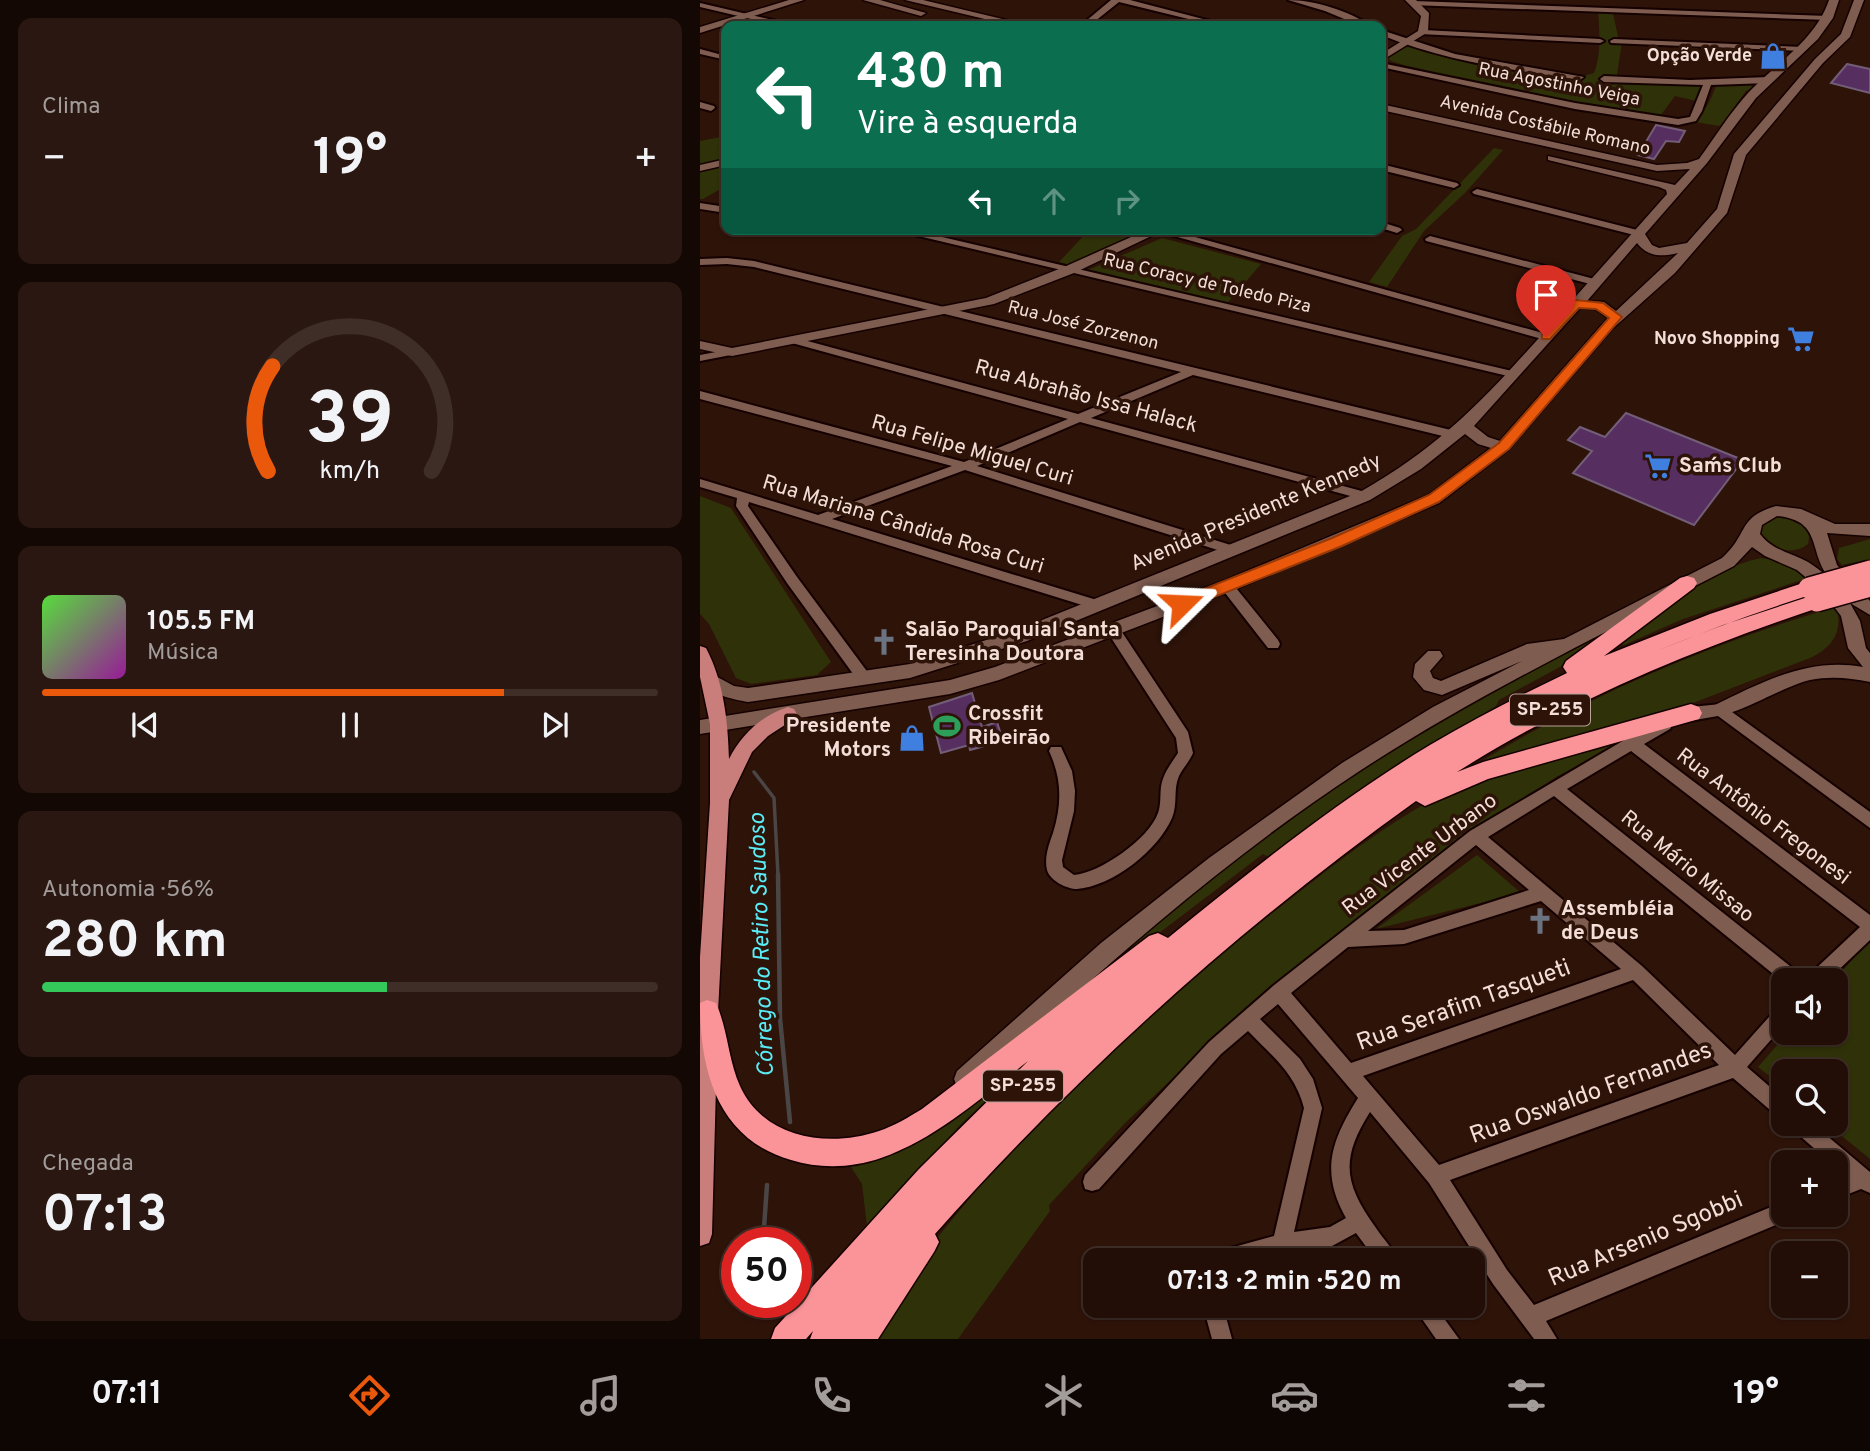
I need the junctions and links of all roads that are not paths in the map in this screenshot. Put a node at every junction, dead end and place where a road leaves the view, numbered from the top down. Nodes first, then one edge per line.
1 (799, 0) edge
2 (868, 0) edge
3 (1119, 0) edge
4 (1292, 0) edge
5 (1834, 0) edge
6 (1859, 0) edge
7 (1412, 1) edge
8 (915, 3) edge
9 (1538, 3) edge
10 (700, 5) edge
11 (748, 16) junction
12 (731, 21) edge
13 (769, 21) edge
14 (965, 21) edge
15 (1003, 21) edge
16 (1091, 21) edge
17 (1205, 21) edge
18 (1356, 21) edge
19 (1825, 23) junction
20 (721, 24) edge
21 (700, 30) edge
22 (1423, 32) junction
23 (1386, 34) edge
24 (1846, 34) junction
25 (1814, 37) junction
26 (1600, 41) dead end
27 (1614, 41) dead end
28 (1838, 43) junction
29 (1406, 44) junction
30 (1803, 49) junction
31 (700, 51) edge
32 (1386, 55) edge
33 (721, 57) edge
34 (1386, 66) edge
35 (1580, 77) dead end
36 (1604, 79) dead end
37 (1769, 80) junction
38 (1708, 82) junction
39 (700, 105) edge
40 (711, 108) dead end
41 (1386, 108) edge
42 (1744, 108) junction
43 (1386, 120) edge
44 (1770, 121) junction
45 (1507, 135) junction
46 (1497, 145) junction
47 (1703, 161) junction
48 (721, 163) edge
49 (700, 167) edge
50 (1386, 168) edge
51 (1454, 185) dead end
52 (1477, 192) dead end
53 (1673, 194) junction
54 (700, 206) edge
55 (721, 209) edge
56 (1386, 227) edge
57 (1397, 230) dead end
58 (1638, 233) junction
59 (920, 235) edge
60 (1146, 235) edge
61 (1185, 235) edge
62 (1430, 239) dead end
63 (1690, 245) junction
64 (700, 262) edge
65 (1069, 270) junction
66 (1594, 282) junction
67 (989, 301) junction
68 (1576, 304) junction
69 (942, 311) junction
70 (1616, 317) junction
71 (986, 320) junction
72 (1546, 337) junction
73 (796, 341) junction
74 (700, 345) edge
75 (732, 352) junction
76 (700, 358) edge
77 (1192, 371) junction
78 (1512, 374) junction
79 (700, 395) edge
80 (1117, 405) junction
81 (1085, 418) junction
82 (1118, 427) junction
83 (1461, 431) junction
84 (1504, 446) junction
85 (965, 466) junction
86 (700, 483) edge
87 (743, 496) junction
88 (1365, 496) junction
89 (819, 519) junction
90 (1388, 519) junction
91 (1810, 520) junction
92 (1753, 528) junction
93 (1870, 531) edge
94 (1232, 550) junction
95 (1824, 550) junction
96 (1870, 571) edge
97 (1687, 583) junction
98 (1227, 586) junction
99 (1870, 586) edge
100 (1813, 594) junction
101 (1095, 604) junction
102 (1870, 609) edge
103 (1113, 630) junction
104 (1021, 636) junction
105 (1575, 643) junction
106 (1273, 644) dead end
107 (700, 653) edge
108 (1434, 656) dead end
109 (1032, 660) junction
110 (1870, 663) edge
111 (1870, 675) edge
112 (864, 678) junction
113 (710, 680) junction
114 (1721, 710) junction
115 (1690, 713) junction
116 (788, 714) junction
117 (709, 725) edge
118 (1451, 743) junction
119 (1631, 743) junction
120 (1056, 751) dead end
121 (1555, 788) junction
122 (720, 803) junction
123 (1870, 821) edge
124 (1476, 836) junction
125 (1296, 863) junction
126 (1543, 893) junction
127 (1870, 927) edge
128 (1346, 940) junction
129 (1779, 968) edge
130 (1828, 968) edge
131 (1636, 971) junction
132 (1279, 992) junction
133 (707, 1012) junction
134 (1248, 1019) junction
135 (1771, 1028) edge
136 (1735, 1068) junction
137 (1348, 1073) junction
138 (1368, 1099) junction
139 (1771, 1100) edge
140 (932, 1119) junction
141 (1022, 1122) junction
142 (1813, 1136) edge
143 (1436, 1176) junction
144 (1092, 1182) dead end
145 (1867, 1182) edge
146 (1848, 1187) edge
147 (1771, 1217) edge
148 (1358, 1222) junction
149 (700, 1234) edge
150 (1282, 1243) junction
151 (1265, 1248) edge
152 (1379, 1248) edge
153 (1530, 1317) junction
154 (1216, 1318) edge
155 (1432, 1318) edge
156 (786, 1339) edge
157 (825, 1339) edge
158 (860, 1339) edge
159 (1222, 1339) edge
160 (1449, 1339) edge
161 (1547, 1339) edge

1 - 11 main road
2 - 8 main road
3 - 16 street
3 - 17 street
4 - 18 street
5 - 19 main road, Avenida Presidente Kennedy
6 - 24 main road
7 - 9 street
7 - 22 main road
8 - 14 main road
8 - 15 main road
9 - 19 street
10 - 11 street
11 - 12 main road
11 - 13 street
19 - 24 main road
19 - 25 main road, Avenida Presidente Kennedy
20 - 21 main road
22 - 26 street
22 - 29 main road
23 - 29 street
24 - 28 main road
25 - 28 main road
25 - 30 main road, Avenida Presidente Kennedy
27 - 30 street
28 - 44 main road
29 - 32 main road
29 - 35 street
30 - 37 main road, Avenida Presidente Kennedy
31 - 33 street
34 - 38 street, Rua Agostinho Veiga
36 - 38 street
37 - 38 street
37 - 42 main road, Avenida Presidente Kennedy
39 - 40 street
41 - 45 main road, Avenida Costábile Romano
42 - 44 main road
42 - 47 main road, Avenida Presidente Kennedy
43 - 46 main road, Avenida Costábile Romano
44 - 63 main road
45 - 46 main road
45 - 47 main road, Avenida Costábile Romano
46 - 53 main road, Avenida Costábile Romano
47 - 53 main road, Avenida Presidente Kennedy
48 - 49 main road
50 - 51 street
52 - 58 street
53 - 58 main road, Avenida Presidente Kennedy
54 - 55 street
56 - 57 street
58 - 63 main road
58 - 66 main road, Avenida Presidente Kennedy
59 - 65 street, Rua Coracy de Toledo Piza
60 - 65 main road
61 - 72 street
62 - 66 street
63 - 70 main road
64 - 69 street, Rua José Zorzenon
65 - 67 main road
65 - 78 street, Rua Coracy de Toledo Piza
66 - 68 main road, Avenida Presidente Kennedy
67 - 69 main road
67 - 71 main road
68 - 70 main road
68 - 72 main road, Avenida Presidente Kennedy
69 - 71 street, Rua José Zorzenon
69 - 73 main road
70 - 84 main road
71 - 77 street, Rua José Zorzenon
72 - 78 main road, Avenida Presidente Kennedy
73 - 75 main road
73 - 81 street, Rua Abrahão Issa Halack
74 - 75 main road
75 - 76 street
77 - 80 street
77 - 83 street, Rua José Zorzenon
78 - 83 main road, Avenida Presidente Kennedy
79 - 85 street, Rua Felipe Miguel Curi
80 - 81 street
80 - 82 street
81 - 82 street, Rua Abrahão Issa Halack
81 - 85 street
82 - 88 street, Rua Abrahão Issa Halack
83 - 84 main road
83 - 88 main road, Avenida Presidente Kennedy
84 - 90 main road
85 - 89 street
85 - 94 street, Rua Felipe Miguel Curi
86 - 87 street, Rua Mariana Cândida Rosa Curi
87 - 89 street, Rua Mariana Cândida Rosa Curi
87 - 112 street
88 - 90 main road
88 - 94 main road, Avenida Presidente Kennedy
89 - 101 street, Rua Mariana Cândida Rosa Curi
90 - 98 main road
91 - 92 main road
91 - 93 main road
91 - 95 main road
92 - 97 main road
92 - 110 main road
93 - 95 main road
94 - 101 main road, Avenida Presidente Kennedy
95 - 102 main road
96 - 100 highway, SP-255, bridge
97 - 105 main road
97 - 118 highway
98 - 103 main road
98 - 106 street
99 - 100 highway, SP-255, bridge
100 - 118 highway, SP-255
100 - 125 highway, SP-255
101 - 103 main road
101 - 104 main road, Avenida Presidente Kennedy
103 - 109 main road
103 - 120 street
104 - 109 main road
104 - 112 main road, Avenida Presidente Kennedy
105 - 108 main road
105 - 140 main road
107 - 113 main road
109 - 116 main road
111 - 114 main road
112 - 113 main road, Avenida Presidente Kennedy
113 - 117 main road
114 - 115 street
114 - 123 street
115 - 119 street, Rua Vicente Urbano
115 - 125 highway
116 - 117 main road
116 - 122 main road
117 - 122 main road
118 - 125 highway, SP-255
119 - 121 street, Rua Vicente Urbano
119 - 127 street, Rua Antônio Fregonesi
121 - 124 street, Rua Vicente Urbano
121 - 129 street, Rua Mário Missao
122 - 133 main road
124 - 126 street
124 - 128 street, Rua Vicente Urbano
125 - 140 highway
125 - 141 highway, SP-255
125 - 156 highway, SP-255
126 - 128 street
126 - 131 street
127 - 130 street
128 - 132 street, Rua Vicente Urbano
131 - 136 street
131 - 137 street, Rua Serafim Tasqueti
132 - 134 street, Rua Vicente Urbano
132 - 137 street
133 - 140 highway
133 - 149 main road
134 - 144 street, Rua Vicente Urbano
134 - 150 street
135 - 136 street, Rua Oswaldo Fernandes
136 - 139 street
136 - 143 street, Rua Oswaldo Fernandes
137 - 138 street
138 - 143 street
138 - 148 street
141 - 157 highway, SP-255
141 - 158 highway
142 - 145 street
143 - 153 street
145 - 146 street
147 - 153 street, Rua Arsenio Sgobbi
148 - 150 street
148 - 152 street
150 - 151 street
153 - 161 street
154 - 159 street
155 - 160 street

